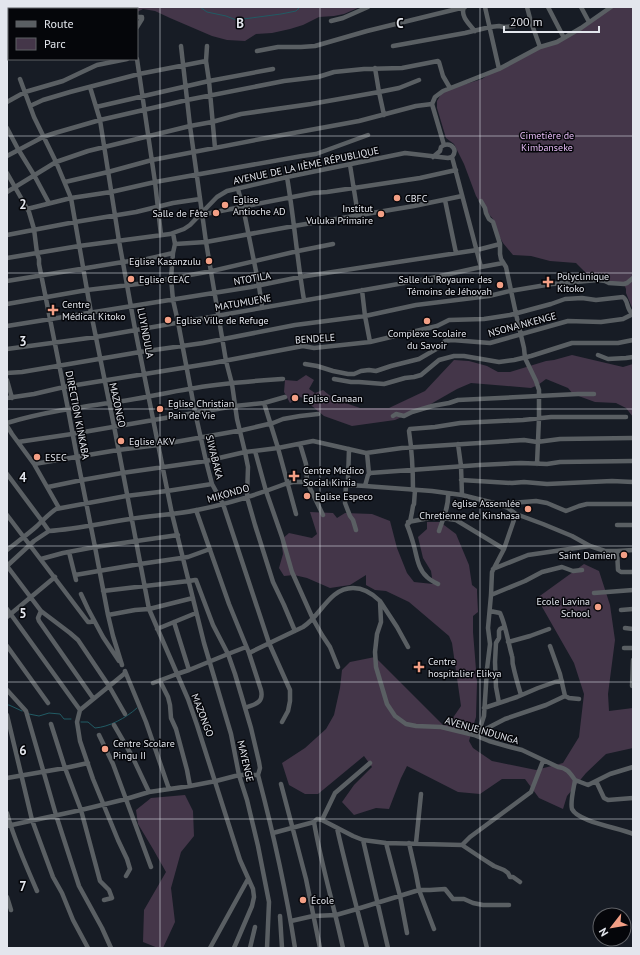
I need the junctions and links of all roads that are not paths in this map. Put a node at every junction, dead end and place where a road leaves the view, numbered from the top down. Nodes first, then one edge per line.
1 (368, 7) edge
2 (464, 7) edge
3 (485, 7) edge
4 (527, 7) edge
5 (548, 7) edge
6 (581, 7) edge
7 (611, 7) edge
8 (603, 9) edge
9 (138, 17) edge
10 (331, 21) dead end
11 (589, 22) junction
12 (138, 25) edge
13 (514, 26) dead end
14 (490, 27) junction
15 (475, 31) junction
16 (564, 38) junction
17 (181, 46) dead end
18 (207, 46) dead end
19 (393, 46) dead end
20 (540, 47) junction
21 (257, 51) dead end
22 (121, 60) edge
23 (137, 60) edge
24 (206, 61) junction
25 (183, 66) junction
26 (375, 68) junction
27 (273, 69) dead end
28 (499, 69) junction
29 (139, 74) junction
30 (20, 79) dead end
31 (419, 80) dead end
32 (209, 81) junction
33 (185, 86) junction
34 (90, 87) junction
35 (450, 88) junction
36 (25, 92) junction
37 (378, 92) junction
38 (142, 96) junction
39 (210, 96) junction
40 (187, 100) junction
41 (7, 102) edge
42 (432, 104) junction
43 (30, 106) junction
44 (96, 107) junction
45 (144, 111) junction
46 (384, 115) junction
47 (100, 120) junction
48 (212, 122) junction
49 (190, 126) junction
50 (7, 128) edge
51 (368, 135) dead end
52 (43, 137) junction
53 (148, 137) junction
54 (444, 145) junction
55 (104, 147) junction
56 (215, 148) junction
57 (18, 150) junction
58 (440, 151) junction
59 (193, 152) junction
60 (7, 156) edge
61 (433, 157) junction
62 (452, 157) junction
63 (445, 158) junction
64 (152, 160) junction
65 (56, 162) junction
66 (350, 165) junction
67 (456, 170) junction
68 (108, 172) junction
69 (7, 173) edge
70 (34, 175) junction
71 (197, 175) junction
72 (287, 177) junction
73 (65, 182) junction
74 (155, 182) junction
75 (15, 187) junction
76 (354, 188) junction
77 (238, 189) junction
78 (7, 192) edge
79 (111, 192) junction
80 (462, 196) junction
81 (290, 197) junction
82 (71, 198) junction
83 (200, 199) junction
84 (445, 200) junction
85 (481, 201) dead end
86 (49, 203) junction
87 (242, 206) junction
88 (157, 207) junction
89 (27, 209) junction
90 (201, 214) junction
91 (358, 215) junction
92 (115, 216) junction
93 (75, 222) junction
94 (294, 226) junction
95 (34, 230) junction
96 (173, 233) junction
97 (248, 234) junction
98 (7, 235) edge
99 (161, 235) junction
100 (119, 241) junction
101 (206, 242) junction
102 (175, 244) junction
103 (333, 244) dead end
104 (500, 244) junction
105 (79, 246) junction
106 (298, 250) junction
107 (477, 250) junction
108 (37, 253) junction
109 (173, 253) junction
110 (456, 253) junction
111 (7, 258) edge
112 (254, 261) junction
113 (124, 262) junction
114 (503, 263) junction
115 (481, 268) junction
116 (83, 269) junction
117 (212, 271) junction
118 (41, 275) junction
119 (172, 278) junction
120 (300, 278) junction
121 (633, 278) edge
122 (7, 281) edge
123 (127, 285) junction
124 (259, 286) junction
125 (87, 290) junction
126 (362, 290) junction
127 (510, 291) junction
128 (214, 293) junction
129 (46, 297) junction
130 (172, 300) junction
131 (304, 300) junction
132 (7, 304) edge
133 (132, 307) junction
134 (262, 307) junction
135 (91, 313) junction
136 (516, 314) junction
137 (633, 314) edge
138 (218, 315) junction
139 (365, 316) junction
140 (51, 320) junction
141 (178, 322) junction
142 (7, 326) edge
143 (135, 329) junction
144 (521, 335) junction
145 (96, 337) junction
146 (223, 338) junction
147 (633, 340) edge
148 (370, 342) junction
149 (55, 343) junction
150 (182, 346) junction
151 (7, 349) edge
152 (140, 352) junction
153 (598, 355) dead end
154 (633, 357) edge
155 (100, 358) junction
156 (525, 358) junction
157 (226, 361) junction
158 (305, 364) dead end
159 (60, 365) junction
160 (186, 367) junction
161 (7, 373) edge
162 (145, 374) junction
163 (283, 379) dead end
164 (334, 379) dead end
165 (7, 380) edge
166 (104, 381) junction
167 (232, 384) junction
168 (64, 387) junction
169 (190, 389) junction
170 (594, 394) dead end
171 (539, 396) junction
172 (148, 397) junction
173 (285, 397) dead end
174 (9, 398) edge
175 (109, 403) junction
176 (264, 403) junction
177 (235, 406) junction
178 (68, 409) junction
179 (195, 412) junction
180 (318, 414) dead end
181 (392, 416) dead end
182 (626, 417) dead end
183 (539, 418) junction
184 (153, 420) junction
185 (7, 423) edge
186 (271, 424) junction
187 (7, 426) edge
188 (114, 426) junction
189 (240, 431) junction
190 (12, 434) junction
191 (72, 434) junction
192 (7, 438) edge
193 (200, 438) junction
194 (633, 438) edge
195 (18, 442) junction
196 (537, 442) junction
197 (300, 444) junction
198 (458, 444) junction
199 (158, 445) junction
200 (278, 448) junction
201 (412, 448) junction
202 (349, 449) junction
203 (118, 450) junction
204 (255, 451) junction
205 (245, 452) junction
206 (367, 453) junction
207 (77, 457) junction
208 (206, 461) junction
209 (633, 461) edge
210 (34, 464) junction
211 (537, 464) junction
212 (461, 466) junction
213 (162, 468) junction
214 (413, 470) junction
215 (122, 473) junction
216 (7, 474) edge
217 (369, 474) junction
218 (82, 480) junction
219 (461, 480) junction
220 (307, 482) junction
221 (633, 482) edge
222 (212, 484) junction
223 (288, 484) junction
224 (346, 485) junction
225 (365, 486) junction
226 (48, 487) junction
227 (414, 490) junction
228 (167, 491) junction
229 (266, 491) junction
230 (448, 494) junction
231 (462, 495) junction
232 (126, 496) junction
233 (247, 497) junction
234 (86, 503) junction
235 (223, 504) junction
236 (633, 504) edge
237 (59, 508) junction
238 (508, 508) junction
239 (196, 510) junction
240 (172, 514) junction
241 (296, 514) dead end
242 (516, 514) junction
243 (7, 515) edge
244 (323, 515) dead end
245 (443, 518) junction
246 (132, 519) junction
247 (42, 521) junction
248 (408, 522) junction
249 (617, 525) dead end
250 (633, 525) edge
251 (91, 526) junction
252 (356, 530) dead end
253 (48, 531) junction
254 (439, 531) dead end
255 (178, 535) junction
256 (24, 537) junction
257 (136, 541) junction
258 (30, 545) junction
259 (590, 546) junction
260 (95, 547) junction
261 (210, 549) junction
262 (504, 549) junction
263 (7, 550) edge
264 (633, 550) edge
265 (617, 551) junction
266 (69, 552) junction
267 (184, 558) junction
268 (41, 560) junction
269 (140, 564) junction
270 (7, 566) edge
271 (493, 569) junction
272 (99, 570) junction
273 (582, 570) dead end
274 (633, 572) edge
275 (55, 577) junction
276 (189, 581) junction
277 (438, 584) dead end
278 (145, 586) junction
279 (633, 590) edge
280 (104, 591) junction
281 (594, 593) dead end
282 (81, 594) dead end
283 (491, 595) junction
284 (31, 597) junction
285 (193, 598) junction
286 (380, 601) junction
287 (149, 609) junction
288 (633, 609) edge
289 (7, 610) edge
290 (621, 610) dead end
291 (41, 611) junction
292 (490, 611) junction
293 (196, 613) junction
294 (108, 615) junction
295 (9, 616) edge
296 (633, 616) edge
297 (313, 619) junction
298 (94, 621) junction
299 (174, 622) junction
300 (504, 627) junction
301 (625, 628) dead end
302 (157, 629) junction
303 (549, 629) dead end
304 (633, 629) edge
305 (295, 631) junction
306 (508, 642) junction
307 (269, 643) junction
308 (7, 646) edge
309 (550, 646) dead end
310 (246, 647) junction
311 (408, 647) dead end
312 (624, 648) dead end
313 (633, 648) edge
314 (249, 653) junction
315 (228, 654) junction
316 (633, 660) edge
317 (209, 662) junction
318 (122, 665) junction
319 (633, 666) edge
320 (338, 667) dead end
321 (189, 670) junction
322 (125, 672) junction
323 (176, 674) junction
324 (160, 681) junction
325 (562, 681) junction
326 (153, 683) dead end
327 (109, 686) junction
328 (632, 686) edge
329 (7, 690) edge
330 (521, 695) junction
331 (565, 696) junction
332 (93, 698) junction
333 (579, 699) dead end
334 (48, 703) dead end
335 (499, 704) junction
336 (245, 708) junction
337 (484, 708) junction
338 (80, 710) junction
339 (125, 714) dead end
340 (7, 715) edge
341 (282, 722) dead end
342 (51, 724) dead end
343 (114, 725) dead end
344 (98, 735) dead end
345 (474, 735) junction
346 (543, 761) junction
347 (88, 763) junction
348 (370, 763) dead end
349 (633, 767) edge
350 (65, 768) junction
351 (44, 772) junction
352 (240, 775) junction
353 (258, 775) junction
354 (21, 776) junction
355 (7, 778) edge
356 (575, 780) junction
357 (216, 781) junction
358 (596, 781) junction
359 (281, 784) dead end
360 (190, 786) junction
361 (169, 789) junction
362 (150, 792) junction
363 (421, 794) dead end
364 (633, 798) edge
365 (126, 799) junction
366 (103, 804) junction
367 (81, 810) junction
368 (7, 813) edge
369 (56, 815) junction
370 (32, 820) junction
371 (322, 820) junction
372 (314, 822) junction
373 (9, 825) edge
374 (292, 827) junction
375 (337, 828) junction
376 (272, 833) junction
377 (633, 834) edge
378 (363, 840) junction
379 (386, 843) junction
380 (409, 843) junction
381 (416, 843) junction
382 (462, 845) junction
383 (151, 867) dead end
384 (126, 876) dead end
385 (248, 879) junction
386 (520, 882) dead end
387 (419, 890) junction
388 (37, 891) dead end
389 (400, 896) junction
390 (7, 897) edge
391 (104, 900) dead end
392 (378, 903) junction
393 (509, 904) dead end
394 (11, 910) dead end
395 (357, 910) junction
396 (336, 914) junction
397 (280, 916) dead end
398 (313, 916) junction
399 (291, 921) junction
400 (255, 927) dead end
401 (434, 929) dead end
402 (407, 933) dead end
403 (88, 948) edge
404 (111, 948) edge
405 (210, 948) edge
406 (234, 948) edge
407 (250, 948) edge
408 (267, 948) edge
409 (282, 948) edge
410 (295, 948) edge
411 (320, 948) edge
412 (343, 948) edge
413 (367, 948) edge
414 (388, 948) edge

1 - 10 street
2 - 15 street
2 - 21 street
3 - 14 street
4 - 20 street
5 - 16 street
6 - 11 street
7 - 8 street
8 - 11 street
9 - 12 street
11 - 16 street
13 - 14 street
14 - 15 street
14 - 28 street
15 - 19 street
16 - 20 street
17 - 25 street
18 - 24 street
20 - 28 street
22 - 36 street
23 - 29 street
24 - 25 street
24 - 32 street
25 - 29 street
25 - 33 street
26 - 35 street
26 - 37 street
26 - 39 street
27 - 32 street
28 - 35 street
29 - 34 street
29 - 38 street
30 - 36 street, MAZONGO
31 - 37 street
32 - 33 street
32 - 39 street
33 - 38 street
33 - 40 street
34 - 43 street
34 - 44 street, LUYINDULA
35 - 42 street
36 - 41 street
36 - 43 street, MAZONGO
37 - 46 street
37 - 48 street
38 - 44 street
38 - 45 street
39 - 40 street
39 - 48 street
40 - 45 street
40 - 49 street
42 - 46 street
42 - 54 street
43 - 52 street, MAZONGO
44 - 47 street, LUYINDULA
45 - 47 street
45 - 53 street
46 - 56 street
47 - 52 street
47 - 55 street, LUYINDULA
48 - 49 street
48 - 56 street
49 - 53 street
49 - 59 street
50 - 57 street
51 - 71 street
52 - 57 street
52 - 65 street, MAZONGO
53 - 55 street
53 - 64 street
54 - 58 street
54 - 62 street
55 - 65 street
55 - 68 street, LUYINDULA
56 - 59 street
57 - 60 street
57 - 70 street
58 - 61 street
58 - 63 street
59 - 64 street
59 - 71 street
61 - 63 street, AVENUE DE LA IIÈME RÉPUBLIQUE
61 - 66 street, AVENUE DE LA IIÈME RÉPUBLIQUE
62 - 63 street
62 - 67 street
64 - 68 street
64 - 74 street
65 - 70 street
65 - 73 street, MAZONGO
66 - 72 street, AVENUE DE LA IIÈME RÉPUBLIQUE
66 - 76 street
67 - 76 street
67 - 80 street
68 - 73 street
68 - 79 street, LUYINDULA
69 - 75 street, DIRECTION KINKABA
70 - 75 street
70 - 86 street
71 - 74 street
71 - 83 street
72 - 77 street, AVENUE DE LA IIÈME RÉPUBLIQUE
72 - 81 street
73 - 82 street, MAZONGO
74 - 79 street
74 - 88 street
75 - 78 street
75 - 89 street, DIRECTION KINKABA
76 - 81 street
76 - 91 street
77 - 87 street
77 - 90 street, AVENUE DE LA IIÈME RÉPUBLIQUE
79 - 82 street
79 - 92 street, LUYINDULA
80 - 84 street
80 - 107 street
81 - 87 street
81 - 94 street
82 - 86 street
82 - 93 street, MAZONGO
83 - 88 street
83 - 90 street
84 - 91 street
84 - 110 street
85 - 104 street
86 - 89 street
87 - 90 street
87 - 97 street
88 - 92 street
88 - 99 street
89 - 95 street, DIRECTION KINKABA
90 - 96 street, AVENUE DE LA IIÈME RÉPUBLIQUE
90 - 101 street
91 - 94 street
92 - 93 street
92 - 100 street, LUYINDULA
93 - 95 street
93 - 105 street, MAZONGO
94 - 97 street
94 - 106 street
95 - 98 street
95 - 108 street, DIRECTION KINKABA
96 - 99 street, AVENUE DE LA IIÈME RÉPUBLIQUE
96 - 102 street, SIWABAKA
97 - 101 street
97 - 112 street
99 - 100 street, AVENUE DE LA IIÈME RÉPUBLIQUE
100 - 105 street, AVENUE DE LA IIÈME RÉPUBLIQUE
100 - 113 street, LUYINDULA
101 - 102 street
101 - 117 street
102 - 109 street, SIWABAKA
103 - 106 street
104 - 107 street, NTOTILA
104 - 114 street
105 - 108 street, AVENUE DE LA IIÈME RÉPUBLIQUE
105 - 116 street, MAZONGO
106 - 112 street
106 - 120 street
107 - 110 street, NTOTILA
107 - 115 street
108 - 111 street, AVENUE DE LA IIÈME RÉPUBLIQUE
108 - 118 street, DIRECTION KINKABA
109 - 113 street
109 - 119 street, SIWABAKA
110 - 120 street, NTOTILA
112 - 117 street
112 - 124 street
113 - 116 street
113 - 123 street, LUYINDULA
114 - 115 street, MATUMUENE
114 - 127 street
115 - 126 street, MATUMUENE
116 - 118 street
116 - 125 street, MAZONGO
117 - 119 street
117 - 128 street
118 - 122 street
118 - 129 street, DIRECTION KINKABA
119 - 123 street
119 - 130 street, SIWABAKA
120 - 124 street, NTOTILA
120 - 131 street
121 - 127 street
123 - 125 street
123 - 133 street, LUYINDULA
124 - 128 street, NTOTILA
124 - 134 street
125 - 129 street
125 - 135 street, MAZONGO
126 - 131 street, MATUMUENE
126 - 139 street
127 - 136 street
127 - 139 street
128 - 130 street, NTOTILA
128 - 138 street
129 - 132 street
129 - 140 street, DIRECTION KINKABA
130 - 133 street, NTOTILA
130 - 141 street, SIWABAKA
131 - 134 street, MATUMUENE
133 - 135 street, NTOTILA
133 - 143 street, LUYINDULA
134 - 138 street, MATUMUENE
135 - 140 street, NTOTILA
135 - 145 street, MAZONGO
136 - 137 street, BENDELE
136 - 144 street
136 - 148 street, BENDELE
137 - 144 street, NSONA NKENGE
138 - 141 street, MATUMUENE
138 - 146 street
139 - 146 street
139 - 148 street
140 - 142 street, NTOTILA
140 - 149 street, DIRECTION KINKABA
141 - 143 street, MATUMUENE
141 - 150 street, SIWABAKA
143 - 145 street, MATUMUENE
143 - 152 street, LUYINDULA
144 - 156 street
144 - 158 street, NSONA NKENGE
145 - 149 street, MATUMUENE
145 - 155 street, MAZONGO
146 - 150 street
146 - 157 street
147 - 156 street
148 - 157 street, BENDELE
149 - 151 street, MATUMUENE
149 - 159 street, DIRECTION KINKABA
150 - 152 street
150 - 160 street, SIWABAKA
152 - 155 street
152 - 162 street, LUYINDULA
153 - 154 street
155 - 159 street
155 - 166 street, MAZONGO
156 - 164 street
156 - 171 street
157 - 160 street, BENDELE
157 - 167 street
159 - 161 street
159 - 168 street, DIRECTION KINKABA
160 - 162 street, BENDELE
160 - 169 street, SIWABAKA
162 - 166 street, BENDELE
162 - 172 street, LUYINDULA
163 - 167 street
165 - 174 street
166 - 168 street, BENDELE
166 - 175 street, MAZONGO
167 - 169 street
167 - 177 street
168 - 174 street, BENDELE
168 - 178 street, DIRECTION KINKABA
169 - 172 street
169 - 179 street, SIWABAKA
170 - 171 street
171 - 181 street
171 - 183 street
172 - 175 street
172 - 184 street, LUYINDULA
173 - 176 street
175 - 178 street
175 - 188 street, MAZONGO
176 - 177 street
176 - 186 street
177 - 179 street
177 - 189 street
178 - 185 street
178 - 191 street, DIRECTION KINKABA
179 - 184 street
179 - 193 street, SIWABAKA
180 - 186 street
182 - 183 street
183 - 196 street
183 - 201 street
184 - 188 street
184 - 199 street, LUYINDULA
186 - 189 street
186 - 200 street
187 - 190 street
188 - 191 street
188 - 203 street, MAZONGO
189 - 193 street
189 - 205 street
190 - 192 street
190 - 195 street
191 - 195 street
191 - 207 street, DIRECTION KINKABA
193 - 199 street
193 - 208 street, SIWABAKA
194 - 196 street
195 - 210 street
196 - 198 street
196 - 211 street
197 - 200 street
197 - 202 street
197 - 220 street
198 - 201 street
198 - 212 street
199 - 203 street
199 - 213 street, LUYINDULA
200 - 204 street
200 - 223 street
201 - 206 street
201 - 214 street
202 - 206 street
202 - 224 street
203 - 207 street
203 - 215 street, MAZONGO
204 - 205 street
204 - 229 street
205 - 208 street
205 - 233 street
206 - 217 street
207 - 210 street
207 - 218 street, DIRECTION KINKABA
208 - 213 street
208 - 222 street, SIWABAKA
209 - 211 street
210 - 226 street
211 - 212 street
212 - 214 street
212 - 219 street
213 - 215 street
213 - 228 street, LUYINDULA
214 - 217 street
214 - 227 street
215 - 218 street
215 - 232 street, MAZONGO
216 - 247 street
217 - 225 street
218 - 226 street
218 - 234 street, DIRECTION KINKABA
219 - 221 street
219 - 231 street
220 - 223 street, MIKONDO
220 - 224 street, MIKONDO
220 - 244 street
222 - 228 street
222 - 235 street, SIWABAKA
223 - 229 street, MIKONDO
223 - 241 street
224 - 225 street, MIKONDO
224 - 252 street
225 - 227 street, MIKONDO
226 - 237 street
227 - 230 street, MIKONDO
227 - 248 street
228 - 232 street
228 - 240 street, LUYINDULA
229 - 233 street, MIKONDO
229 - 297 street
230 - 231 street, MIKONDO
230 - 245 street
231 - 238 street, MIKONDO
232 - 234 street
232 - 246 street, MAZONGO
233 - 235 street, MIKONDO
233 - 305 street
234 - 237 street
234 - 251 street, DIRECTION KINKABA
235 - 239 street, MIKONDO
235 - 307 street, SIWABAKA
236 - 238 street
237 - 247 street
238 - 242 street, MIKONDO
239 - 240 street, MIKONDO
239 - 261 street
240 - 246 street, MIKONDO
240 - 255 street, LUYINDULA
242 - 259 street, MIKONDO
242 - 262 street
243 - 256 street
245 - 248 street
245 - 254 street
245 - 262 street
246 - 251 street, MIKONDO
246 - 257 street, MAZONGO
247 - 253 street
247 - 256 street
248 - 277 street
249 - 250 street
251 - 253 street, MIKONDO
251 - 260 street, DIRECTION KINKABA
253 - 258 street
255 - 257 street
255 - 267 street, LUYINDULA
256 - 258 street
256 - 263 street
257 - 260 street
257 - 269 street, MAZONGO
258 - 268 street
258 - 270 street
259 - 265 street
259 - 271 street
260 - 266 street
260 - 272 street, DIRECTION KINKABA
261 - 267 street
261 - 310 street
262 - 271 street
264 - 265 street
265 - 274 street
266 - 268 street
266 - 272 street
267 - 269 street
267 - 276 street, LUYINDULA
268 - 275 street
269 - 272 street
269 - 278 street, MAZONGO
270 - 284 street
271 - 283 street
272 - 280 street, DIRECTION KINKABA
273 - 283 street
275 - 284 street
275 - 298 street
276 - 278 street
276 - 285 street, MAYENGE
276 - 315 street
278 - 280 street
278 - 287 street, MAZONGO
279 - 281 street
280 - 294 street, DIRECTION KINKABA
282 - 298 street
283 - 292 street
284 - 291 street
284 - 295 street
285 - 287 street
285 - 293 street, MAYENGE
286 - 297 street
286 - 311 street
286 - 345 street, AVENUE NDUNGA
287 - 294 street
287 - 302 street, MAZONGO
288 - 290 street
288 - 296 street
289 - 295 street
291 - 327 street
291 - 332 street
292 - 300 street
292 - 337 street
293 - 299 street
293 - 317 street, MAYENGE
294 - 318 street, DIRECTION KINKABA
295 - 338 street
297 - 305 street
297 - 320 street
298 - 318 street
299 - 302 street
299 - 321 street
300 - 306 street
300 - 335 street
301 - 304 street
302 - 323 street, MAZONGO
303 - 306 street
305 - 307 street
306 - 330 street
307 - 314 street
307 - 341 street, SIWABAKA
308 - 334 street
309 - 325 street
310 - 314 street
310 - 315 street
312 - 313 street
314 - 336 street
315 - 317 street
315 - 336 street
316 - 319 street
317 - 321 street
317 - 352 street, MAYENGE
318 - 322 street
319 - 328 street
321 - 323 street
322 - 327 street
322 - 361 street
323 - 324 street
323 - 357 street, MAZONGO
324 - 326 street
324 - 360 street
325 - 330 street
325 - 331 street
327 - 332 street
327 - 339 street
329 - 351 street
330 - 335 street
331 - 333 street
331 - 345 street
332 - 338 street
335 - 337 street
336 - 353 street
337 - 345 street
338 - 347 street
340 - 354 street
342 - 350 street
343 - 362 street
344 - 365 street
345 - 346 street, AVENUE NDUNGA
346 - 356 street, AVENUE NDUNGA
346 - 382 street
347 - 350 street
347 - 366 street
348 - 371 street
349 - 358 street
350 - 351 street
350 - 367 street
351 - 354 street
351 - 369 street
352 - 353 street
352 - 357 street
352 - 408 street, MAYENGE
353 - 376 street
354 - 355 street
354 - 370 street
356 - 358 street
356 - 377 street
357 - 360 street
357 - 385 street, MAZONGO
358 - 364 street
359 - 374 street
360 - 361 street
361 - 362 street
362 - 365 street
363 - 381 street
365 - 366 street
365 - 383 street
366 - 367 street
366 - 384 street
367 - 369 street
367 - 391 street
368 - 373 street
369 - 370 street
369 - 404 street
370 - 373 street
370 - 403 street
371 - 372 street
371 - 375 street
372 - 374 street
372 - 396 street
373 - 388 street
374 - 376 street
374 - 398 street
375 - 378 street
375 - 395 street
376 - 399 street
378 - 379 street
378 - 392 street
379 - 380 street
379 - 389 street
380 - 381 street
380 - 387 street
381 - 382 street
382 - 386 street
385 - 405 street
385 - 406 street, MAZONGO
387 - 389 street
387 - 393 street
387 - 401 street
389 - 392 street
389 - 402 street
390 - 394 street
392 - 395 street
392 - 414 street
395 - 396 street
395 - 413 street
396 - 398 street
396 - 412 street
397 - 409 street
398 - 399 street
398 - 411 street
399 - 410 street
400 - 407 street

